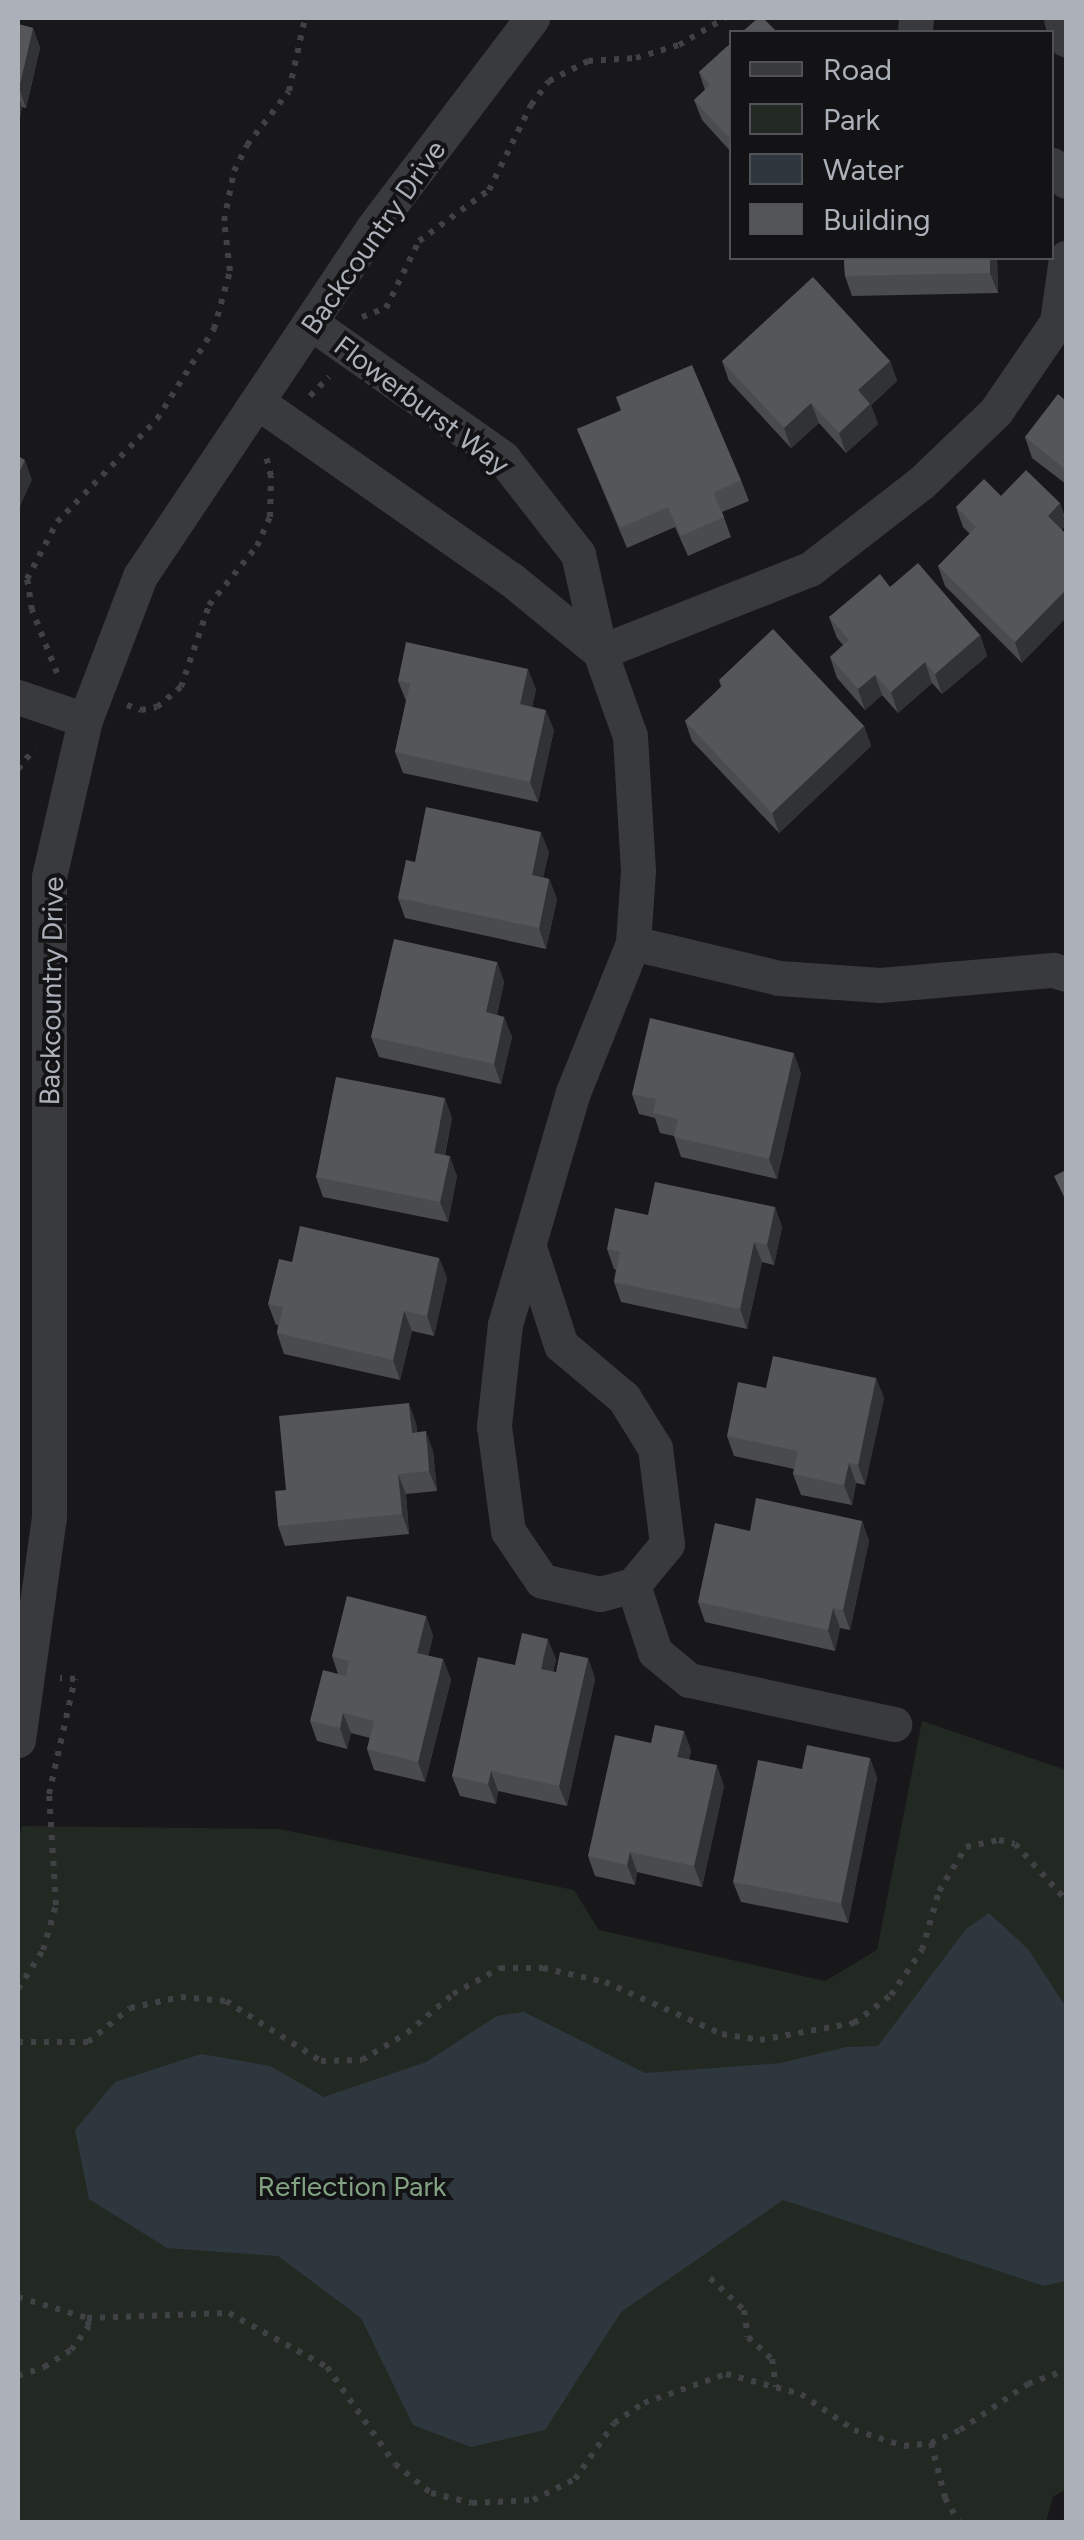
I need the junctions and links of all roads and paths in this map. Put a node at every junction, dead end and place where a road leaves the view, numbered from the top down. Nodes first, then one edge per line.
1 (305, 18) edge
2 (532, 18) edge
3 (725, 18) edge
4 (1061, 18) edge
5 (1066, 39) edge
6 (1066, 258) edge
7 (357, 319) dead end
8 (311, 324) junction
9 (334, 373) dead end
10 (259, 402) junction
11 (303, 403) dead end
12 (266, 456) dead end
13 (600, 652) junction
14 (60, 680) dead end
15 (18, 697) edge
16 (116, 702) dead end
17 (85, 720) junction
18 (34, 749) dead end
19 (18, 770) edge
20 (632, 943) junction
21 (1066, 974) edge
22 (529, 1248) junction
23 (633, 1586) junction
24 (28, 1672) junction
25 (894, 1724) dead end
26 (18, 1740) edge
27 (1066, 1900) edge
28 (18, 1989) edge
29 (18, 2042) edge
30 (710, 2278) dead end
31 (18, 2297) edge
32 (87, 2318) junction
33 (1066, 2370) edge
34 (18, 2376) edge
35 (776, 2387) junction
36 (932, 2443) junction
37 (959, 2522) edge

1 - 14 path
2 - 8 street, Backcountry Drive
3 - 7 path
4 - 5 street
6 - 13 street
8 - 10 street, Backcountry Drive
8 - 13 street, Flowerburst Way
9 - 11 path
10 - 13 street
10 - 17 street, Backcountry Drive
12 - 16 path
13 - 20 street, Flowerburst Way
15 - 17 street
17 - 24 street, Backcountry Drive
18 - 19 path
20 - 21 street
20 - 22 street, Flowerburst Way
22 - 23 street
22 - 23 street, Flowerburst Way
23 - 25 street
24 - 26 street, Backcountry Drive
24 - 28 path
27 - 29 path
30 - 35 path
31 - 32 path
32 - 34 path
32 - 35 path
33 - 36 path
35 - 36 path
36 - 37 path

